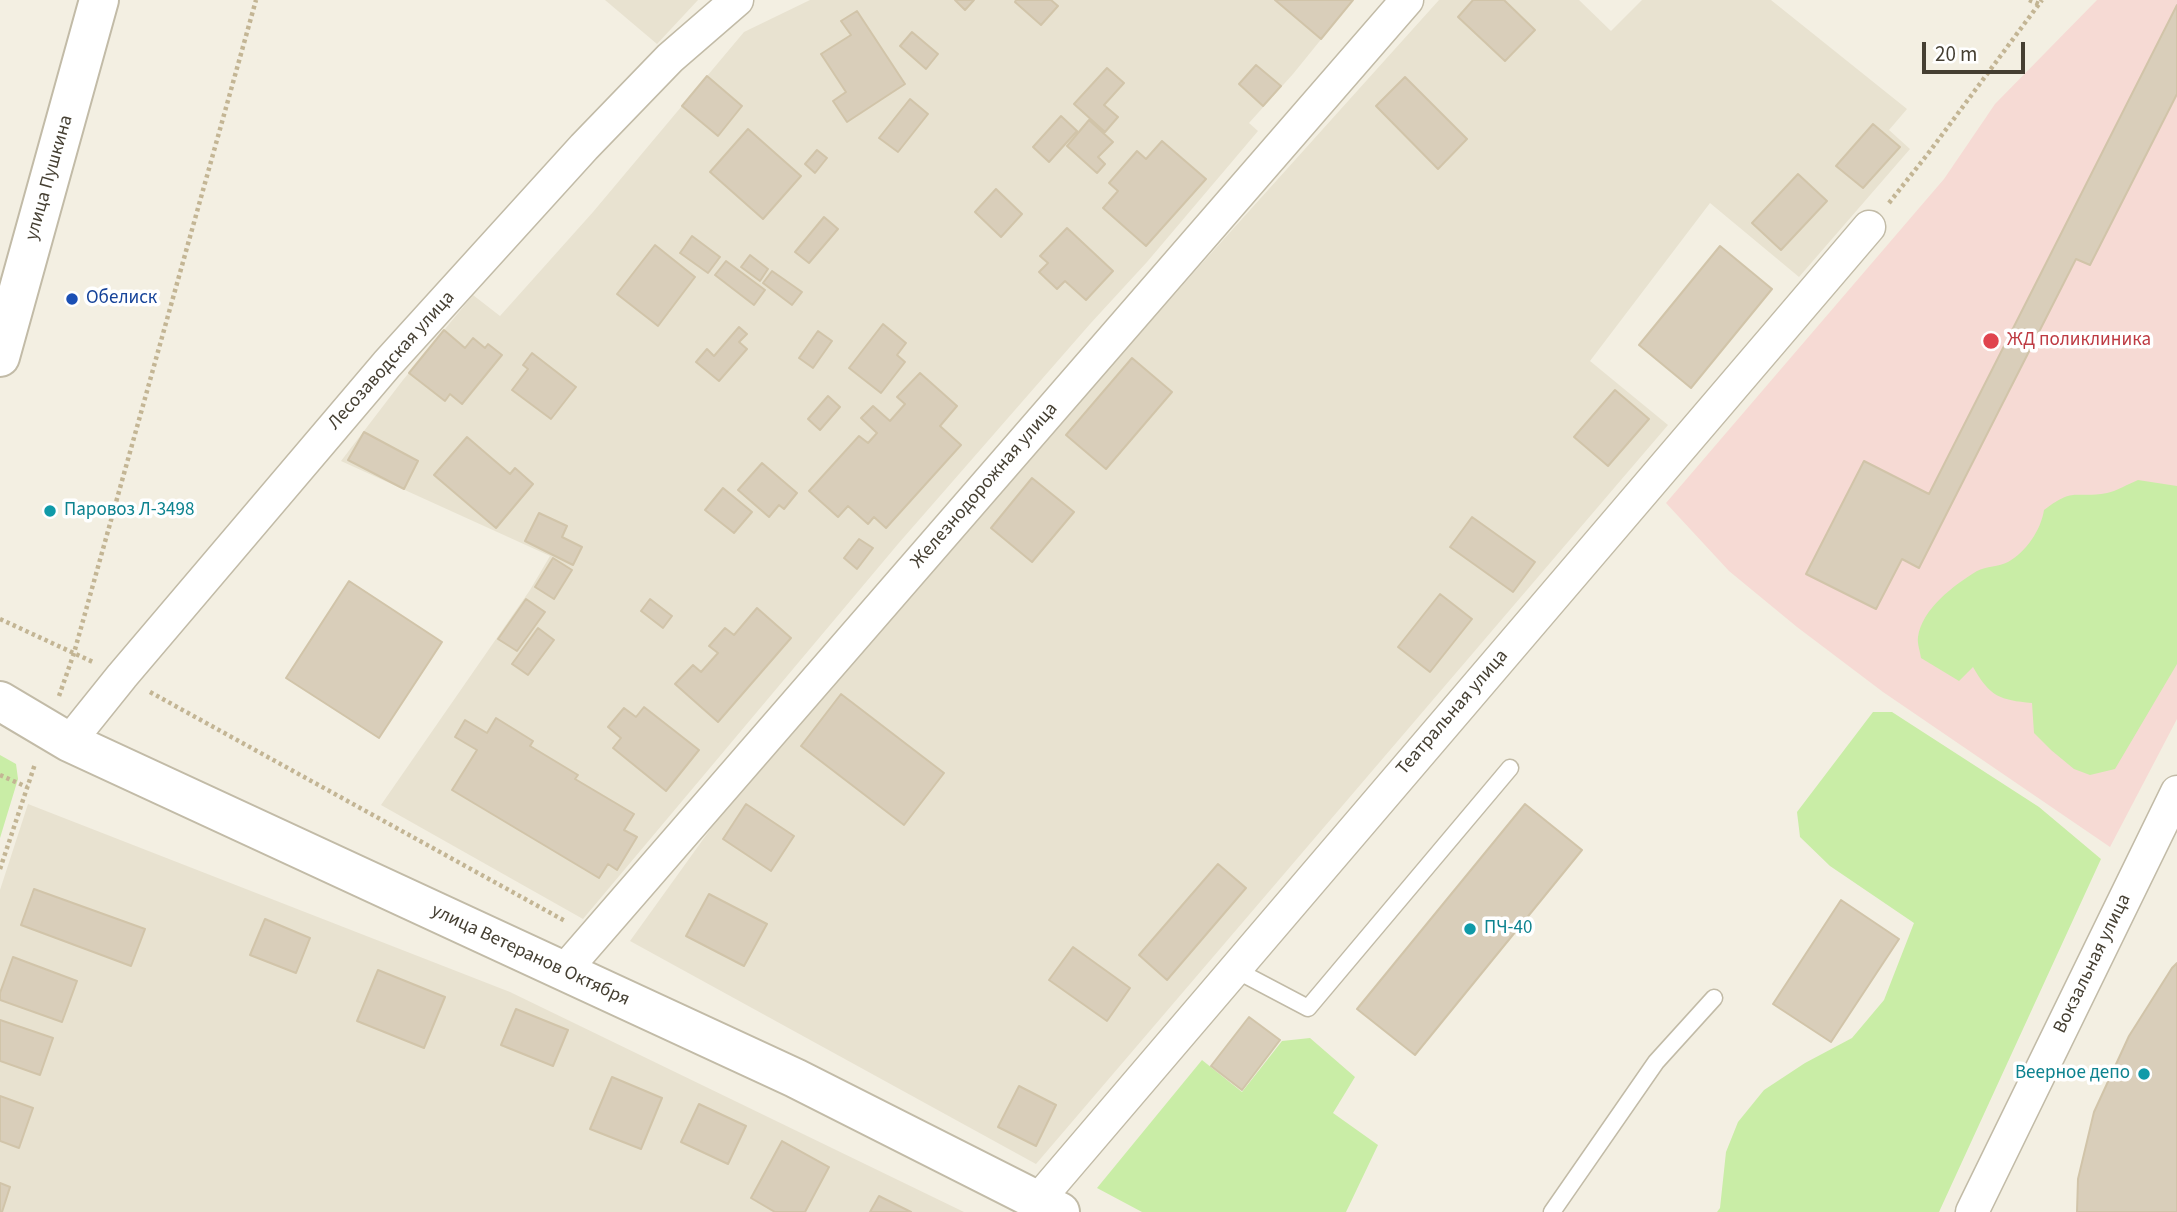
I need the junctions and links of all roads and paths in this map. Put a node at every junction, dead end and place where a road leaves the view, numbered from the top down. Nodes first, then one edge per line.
1 (99, 0) edge
2 (256, 0) edge
3 (737, 0) edge
4 (1407, 0) edge
5 (2029, 0) edge
6 (2040, 2) edge
7 (1869, 227) joint
8 (0, 357) edge
9 (0, 619) edge
10 (74, 653) junction
11 (122, 676) junction
12 (0, 701) edge
13 (59, 736) junction
14 (1510, 768) dead end
15 (0, 775) edge
16 (27, 787) junction
17 (2177, 792) edge
18 (0, 869) edge
19 (594, 937) junction
20 (1234, 969) junction
21 (563, 972) junction
22 (1714, 998) dead end
23 (1049, 1206) edge
24 (1552, 1212) edge
25 (1972, 1212) edge

1 - 8 street, улица Пушкина
2 - 10 path
3 - 11 street, Лесозаводская улица
4 - 19 street, Железнодорожная улица
5 - 6 path
6 - 7 path
7 - 20 street, Театральная улица
9 - 10 path
10 - 11 path
10 - 13 path
11 - 13 street, Лесозаводская улица
11 - 19 path
12 - 13 street, улица Ветеранов Октября
13 - 16 path
13 - 21 street, улица Ветеранов Октября
14 - 20 lane
15 - 16 path
16 - 18 path
17 - 25 street, Вокзальная улица
19 - 21 street, Железнодорожная улица
20 - 23 street, Театральная улица
21 - 23 street, улица Ветеранов Октября
22 - 24 lane

